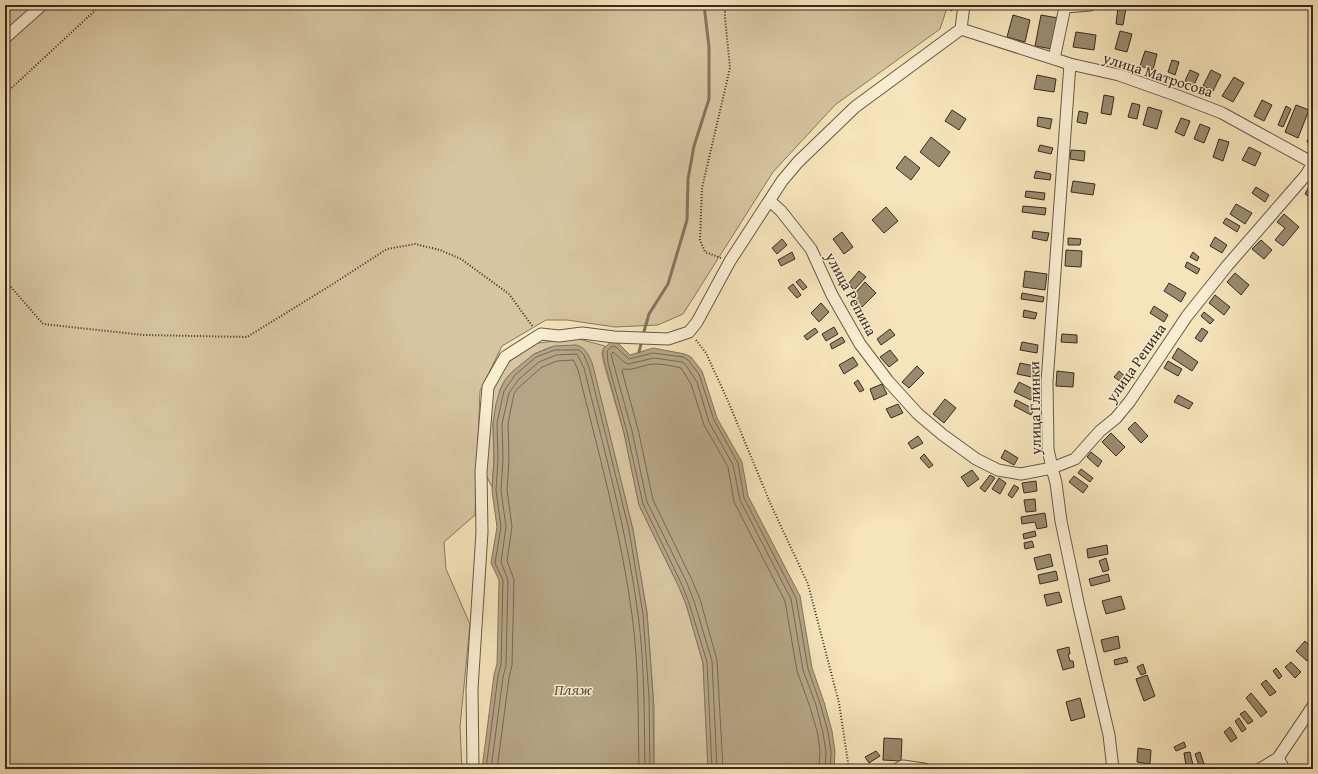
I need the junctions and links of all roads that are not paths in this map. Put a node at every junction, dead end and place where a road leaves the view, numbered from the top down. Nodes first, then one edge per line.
1 (42, 5) edge
2 (964, 5) edge
3 (1090, 5) edge
4 (961, 29) junction
5 (5, 38) edge
6 (1054, 59) junction
7 (1070, 64) junction
8 (1313, 163) edge
9 (770, 201) junction
10 (1052, 468) junction
11 (1313, 706) edge
12 (1278, 758) junction
13 (473, 769) edge
14 (897, 769) edge
15 (924, 769) edge
16 (1113, 769) edge
17 (1260, 769) edge
18 (1284, 769) edge

1 - 5 street
2 - 4 street
3 - 6 street
4 - 6 street, улица Матросова
4 - 9 street
6 - 7 street, улица Матросова
7 - 8 street, улица Матросова
7 - 10 street, улица Глинки
8 - 10 street, улица Репина
9 - 10 street, улица Репина
9 - 13 street
10 - 16 street, улица Глинки
11 - 12 street
12 - 17 street
12 - 18 street
14 - 15 street

